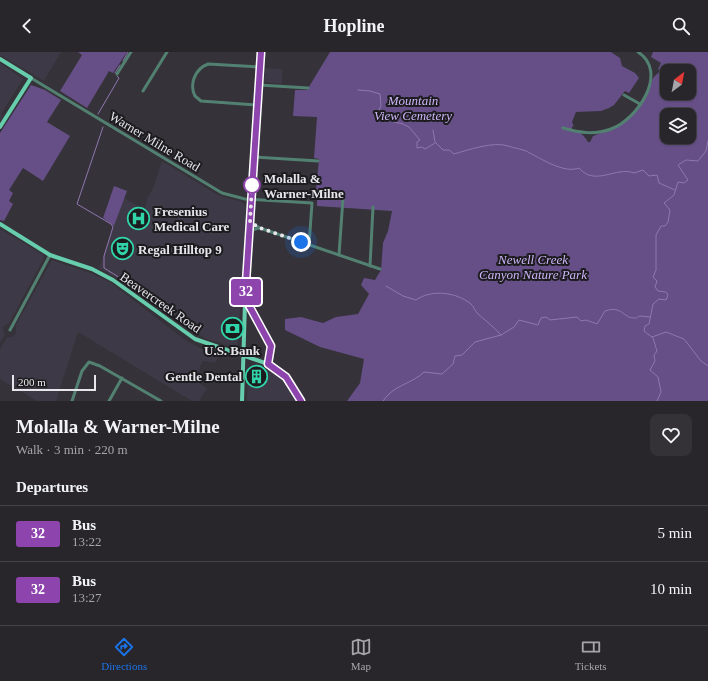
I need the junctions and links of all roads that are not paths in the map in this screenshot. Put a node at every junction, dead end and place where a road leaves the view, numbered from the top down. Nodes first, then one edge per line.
1 (131, 52) edge
2 (167, 52) edge
3 (261, 52) edge
4 (638, 52) edge
5 (0, 59) edge
6 (260, 67) junction
7 (117, 74) dead end
8 (31, 78) junction
9 (259, 85) junction
10 (308, 88) dead end
11 (143, 91) dead end
12 (624, 95) dead end
13 (640, 104) junction
14 (258, 105) junction
15 (0, 127) edge
16 (564, 128) dead end
17 (254, 157) junction
18 (318, 161) dead end
19 (343, 198) dead end
20 (251, 199) junction
21 (373, 207) dead end
22 (250, 222) junction
23 (0, 224) edge
24 (260, 228) junction
25 (249, 231) junction
26 (309, 245) junction
27 (50, 255) junction
28 (339, 255) junction
29 (370, 266) junction
30 (380, 269) dead end
31 (245, 298) junction
32 (10, 330) dead end
33 (244, 356) junction
34 (268, 364) junction
35 (122, 378) junction
36 (155, 398) junction
37 (72, 401) edge
38 (109, 401) edge
39 (152, 401) edge
40 (161, 401) edge
41 (242, 401) edge
42 (301, 401) edge

1 - 7 street
2 - 11 street
3 - 6 main road
4 - 13 street
5 - 8 main road, Warner Milne Road
6 - 9 main road
6 - 14 street
8 - 15 main road
8 - 20 street, Warner Milne Road
9 - 10 street
9 - 14 main road
12 - 13 street
13 - 16 street
14 - 17 main road
17 - 18 street
17 - 20 main road
19 - 28 street
20 - 22 main road
20 - 26 street, Warner Milne Road
21 - 29 street
22 - 24 street
22 - 25 main road
23 - 27 main road, Beavercreek Road
24 - 25 street
24 - 26 street
25 - 31 main road
26 - 28 street
27 - 32 street
27 - 33 main road, Beavercreek Road
28 - 29 street
29 - 30 street
31 - 33 main road
31 - 34 street
33 - 34 main road, Beavercreek Road
33 - 41 main road
34 - 42 main road, Beavercreek Road
35 - 36 street
35 - 37 street
35 - 38 street
36 - 39 street
36 - 40 street

